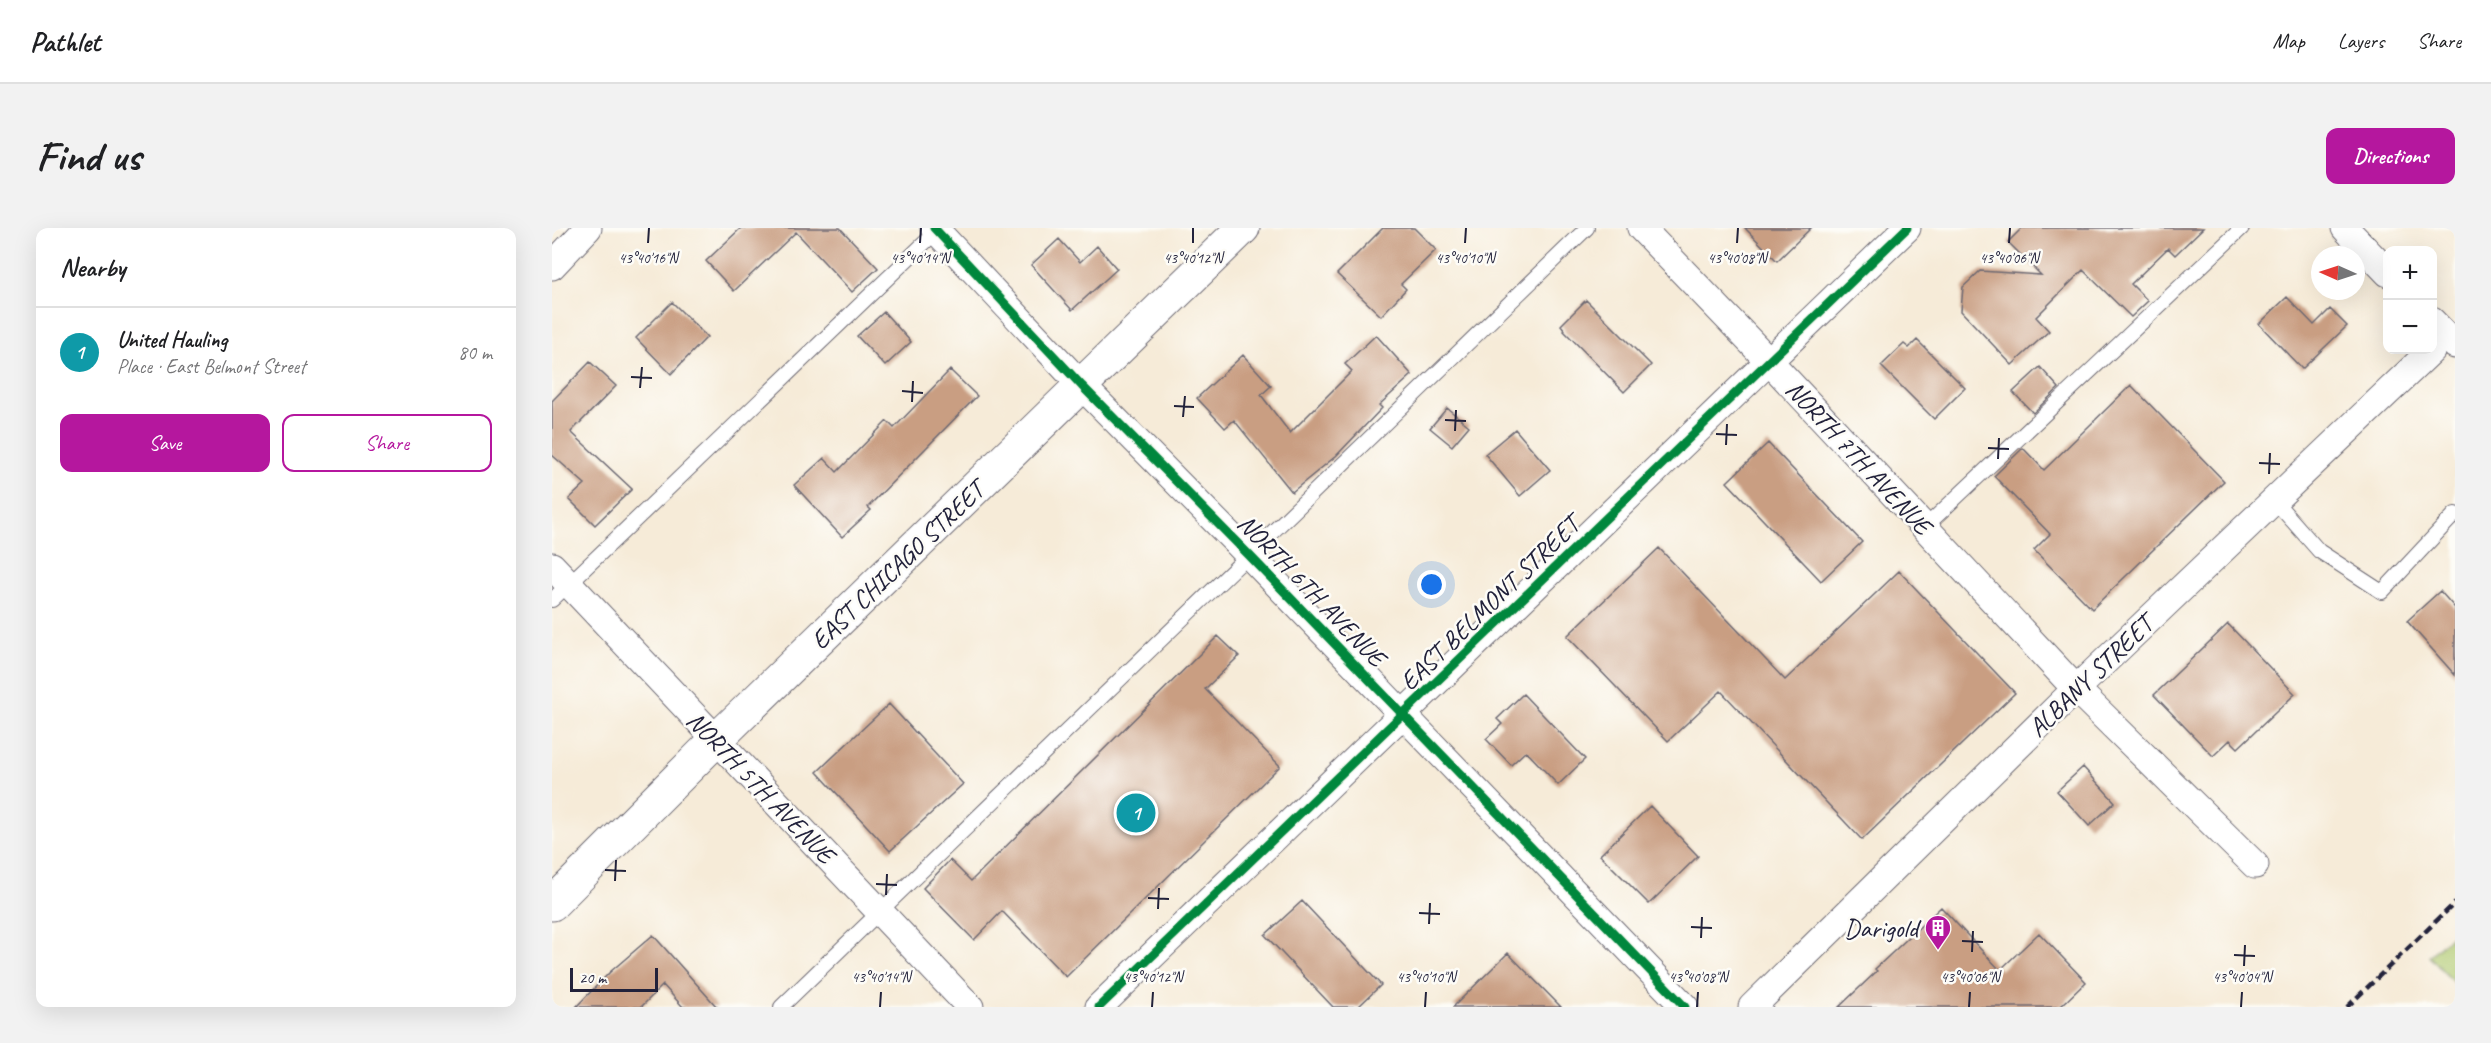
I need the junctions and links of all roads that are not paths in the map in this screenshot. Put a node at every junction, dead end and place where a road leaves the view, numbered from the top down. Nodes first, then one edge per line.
1 (588, 228) edge
2 (1243, 228) edge
3 (1587, 228) edge
4 (1641, 228) edge
5 (1907, 228) edge
6 (2242, 228) edge
7 (2345, 228) edge
8 (937, 229) edge
9 (552, 266) edge
10 (2383, 268) edge
11 (2442, 338) edge
12 (1769, 361) junction
13 (1082, 386) junction
14 (2274, 500) junction
15 (2455, 514) edge
16 (1925, 527) junction
17 (1249, 555) junction
18 (558, 584) edge
19 (2076, 689) junction
20 (1403, 714) junction
21 (716, 741) junction
22 (2255, 865) dead end
23 (552, 904) edge
24 (880, 912) junction
25 (781, 1007) edge
26 (970, 1007) edge
27 (1099, 1007) edge
28 (1684, 1007) edge
29 (1752, 1007) edge

1 - 9 street
2 - 13 street, EAST CHICAGO STREET
3 - 17 lane
4 - 12 street, NORTH 7TH AVENUE
5 - 12 street, EAST BELMONT STREET
6 - 16 lane
7 - 10 street
8 - 13 street, NORTH 6TH AVENUE
8 - 18 lane
11 - 14 street, ALBANY STREET
12 - 16 street, NORTH 7TH AVENUE
12 - 20 street, EAST BELMONT STREET
13 - 17 street, NORTH 6TH AVENUE
13 - 21 street, EAST CHICAGO STREET
14 - 15 lane
14 - 19 street, ALBANY STREET
16 - 19 street, NORTH 7TH AVENUE
17 - 20 street, NORTH 6TH AVENUE
17 - 24 lane
18 - 21 street, NORTH 5TH AVENUE
19 - 22 street, NORTH 7TH AVENUE
19 - 29 street, ALBANY STREET
20 - 27 street, EAST BELMONT STREET
20 - 28 street, NORTH 6TH AVENUE
21 - 23 street, EAST CHICAGO STREET
21 - 24 street, NORTH 5TH AVENUE
24 - 25 lane
24 - 26 street, NORTH 5TH AVENUE

